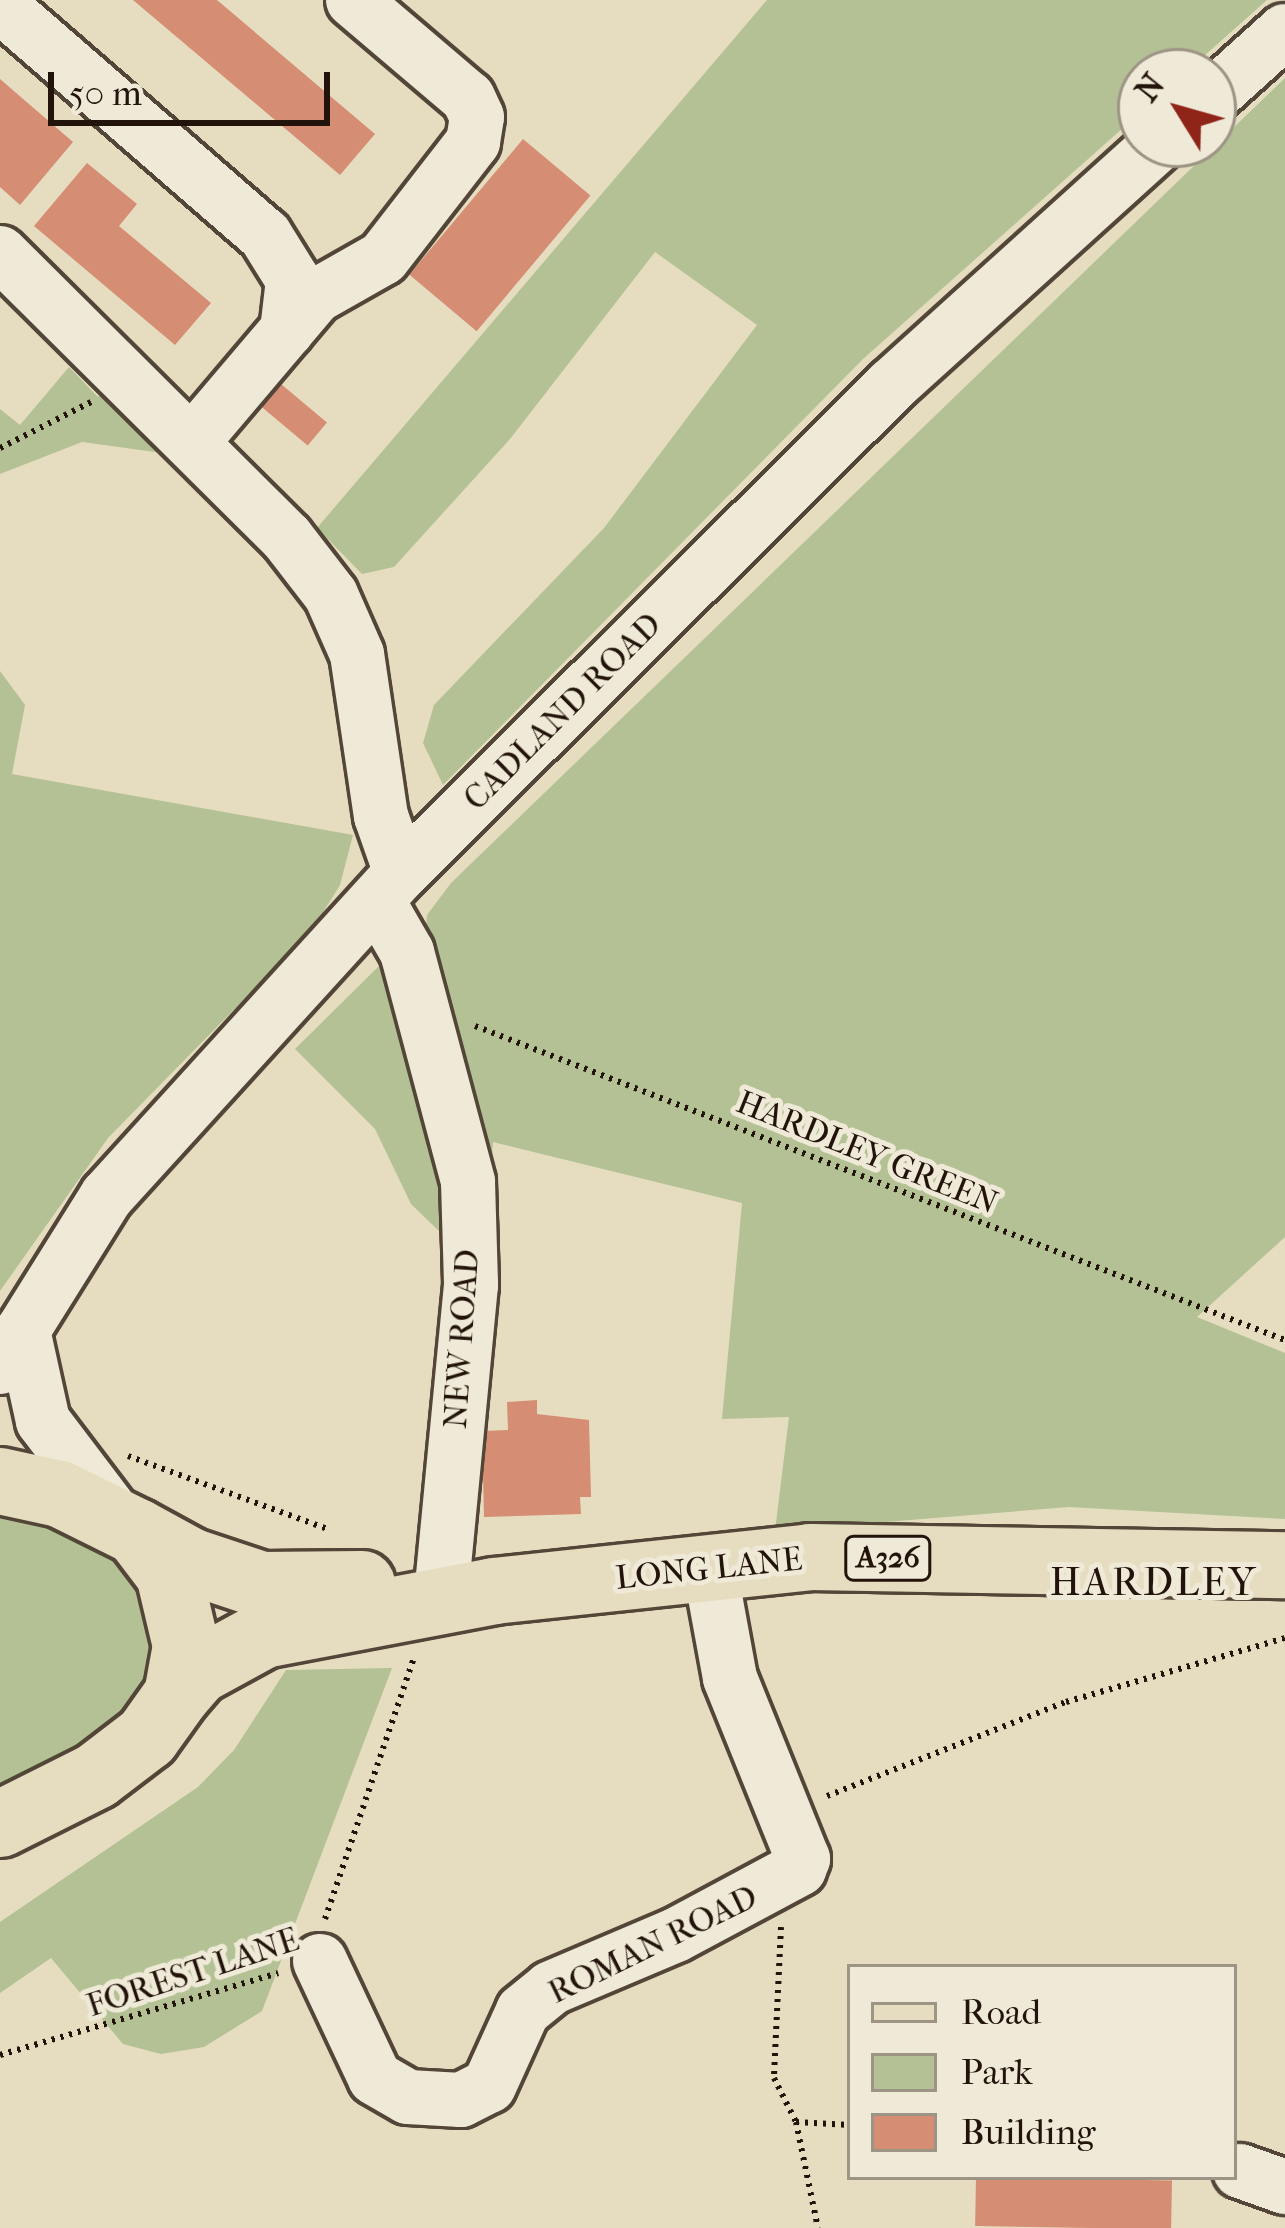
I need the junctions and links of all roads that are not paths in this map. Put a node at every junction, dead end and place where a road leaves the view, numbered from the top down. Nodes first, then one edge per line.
1 (353, 0) edge
2 (0, 5) edge
3 (1285, 31) edge
4 (1237, 74) edge
5 (1133, 168) edge
6 (265, 235) junction
7 (0, 253) edge
8 (383, 258) junction
9 (287, 331) junction
10 (193, 441) junction
11 (389, 886) junction
12 (12, 1348) edge
13 (0, 1481) edge
14 (128, 1526) junction
15 (1285, 1565) edge
16 (710, 1569) junction
17 (468, 1584) junction
18 (177, 1695) junction
19 (4, 1824) edge
20 (320, 1960) road end

1 - 8 street
2 - 6 street
3 - 4 street
5 - 11 street, CADLAND ROAD
6 - 8 street
6 - 9 street
7 - 10 street, NEW ROAD
8 - 9 street
9 - 10 street
10 - 11 street, NEW ROAD
11 - 12 street, CADLAND ROAD
11 - 17 street, NEW ROAD
12 - 14 street, CADLAND ROAD
13 - 14 main road, LONG LANE
14 - 17 main road, LONG LANE / A326
14 - 18 main road
15 - 16 main road, LONG LANE / A326
16 - 17 main road, LONG LANE / A326
16 - 20 street, ROMAN ROAD
17 - 18 main road, LONG LANE / A326
18 - 19 main road, LONG LANE

